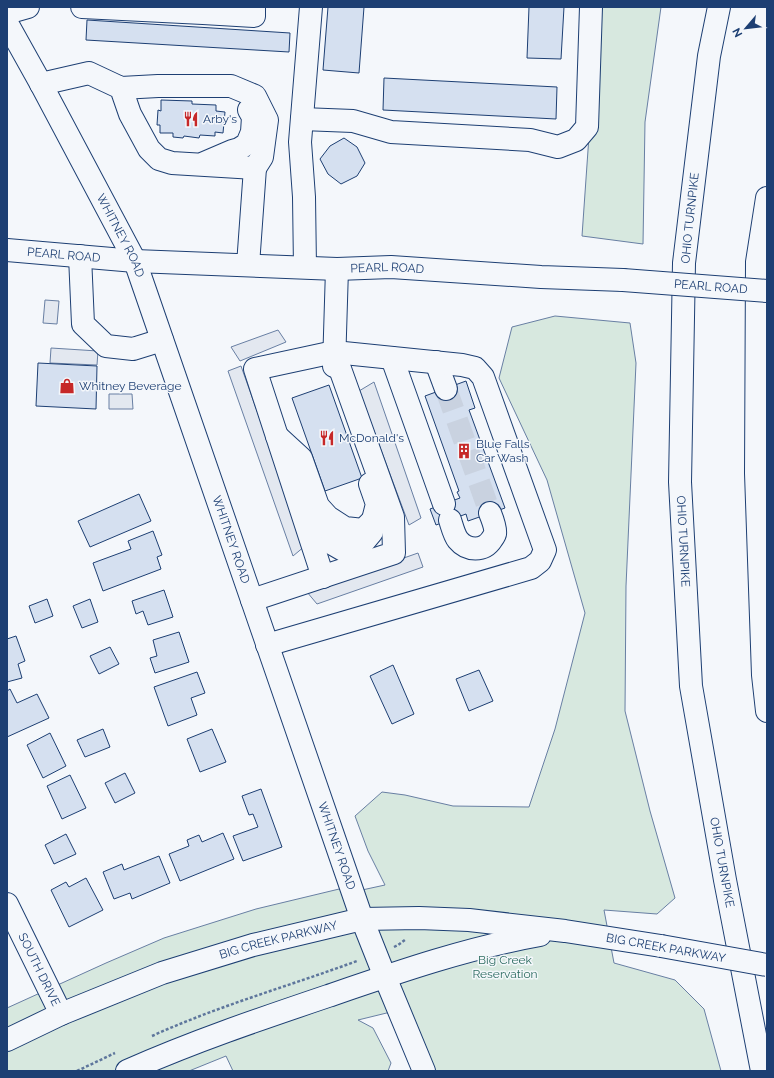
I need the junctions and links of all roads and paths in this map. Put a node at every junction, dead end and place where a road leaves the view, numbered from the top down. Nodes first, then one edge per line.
1 (28, 7) edge
2 (82, 7) edge
3 (254, 7) edge
4 (311, 7) edge
5 (592, 7) edge
6 (719, 7) edge
7 (7, 13) edge
8 (7, 23) edge
9 (42, 84) junction
10 (158, 86) junction
11 (121, 88) junction
12 (302, 119) junction
13 (201, 164) junction
14 (255, 168) junction
15 (767, 198) edge
16 (7, 250) edge
17 (80, 256) junction
18 (135, 261) junction
19 (248, 265) junction
20 (304, 267) junction
21 (336, 269) junction
22 (767, 291) edge
23 (162, 340) junction
24 (334, 352) junction
25 (392, 358) junction
26 (436, 362) junction
27 (446, 388) tunnel mouth
28 (276, 435) junction
29 (490, 513) tunnel mouth
30 (323, 577) junction
31 (252, 600) junction
32 (268, 645) junction
33 (767, 711) edge
34 (7, 904) edge
35 (362, 919) junction
36 (565, 931) junction
37 (767, 965) edge
38 (385, 977) junction
39 (61, 1014) junction
40 (7, 1040) edge
41 (127, 1071) edge
42 (424, 1071) edge
43 (762, 1071) edge

1 - 7 main road
2 - 3 main road
4 - 12 main road
5 - 12 main road
6 - 43 main road, OHIO TURNPIKE
8 - 9 main road, WHITNEY ROAD
9 - 11 main road
9 - 18 main road, WHITNEY ROAD
10 - 11 main road
10 - 13 main road
10 - 14 main road
11 - 13 main road
12 - 20 main road
13 - 14 main road
14 - 19 main road
15 - 33 main road
16 - 17 main road, PEARL ROAD
17 - 18 main road, PEARL ROAD
17 - 23 main road
18 - 19 main road, PEARL ROAD
18 - 23 main road, WHITNEY ROAD
19 - 20 main road, PEARL ROAD
20 - 21 main road, PEARL ROAD
21 - 22 main road, PEARL ROAD, bridge
21 - 24 main road
23 - 31 main road, WHITNEY ROAD
24 - 25 main road
24 - 28 main road
24 - 28 main road
24 - 30 main road
25 - 26 main road
25 - 29 main road
26 - 27 main road
26 - 32 main road
28 - 30 main road
30 - 31 main road
31 - 32 main road, WHITNEY ROAD
32 - 35 main road, WHITNEY ROAD
34 - 39 main road, SOUTH DRIVE
35 - 36 main road, BIG CREEK PARKWAY
35 - 38 main road, WHITNEY ROAD
35 - 39 main road, BIG CREEK PARKWAY
36 - 37 main road, BIG CREEK PARKWAY, bridge
36 - 38 main road, BIG CREEK PARKWAY
38 - 41 main road, BIG CREEK PARKWAY
38 - 42 main road, WHITNEY ROAD
39 - 40 main road, BIG CREEK PARKWAY

